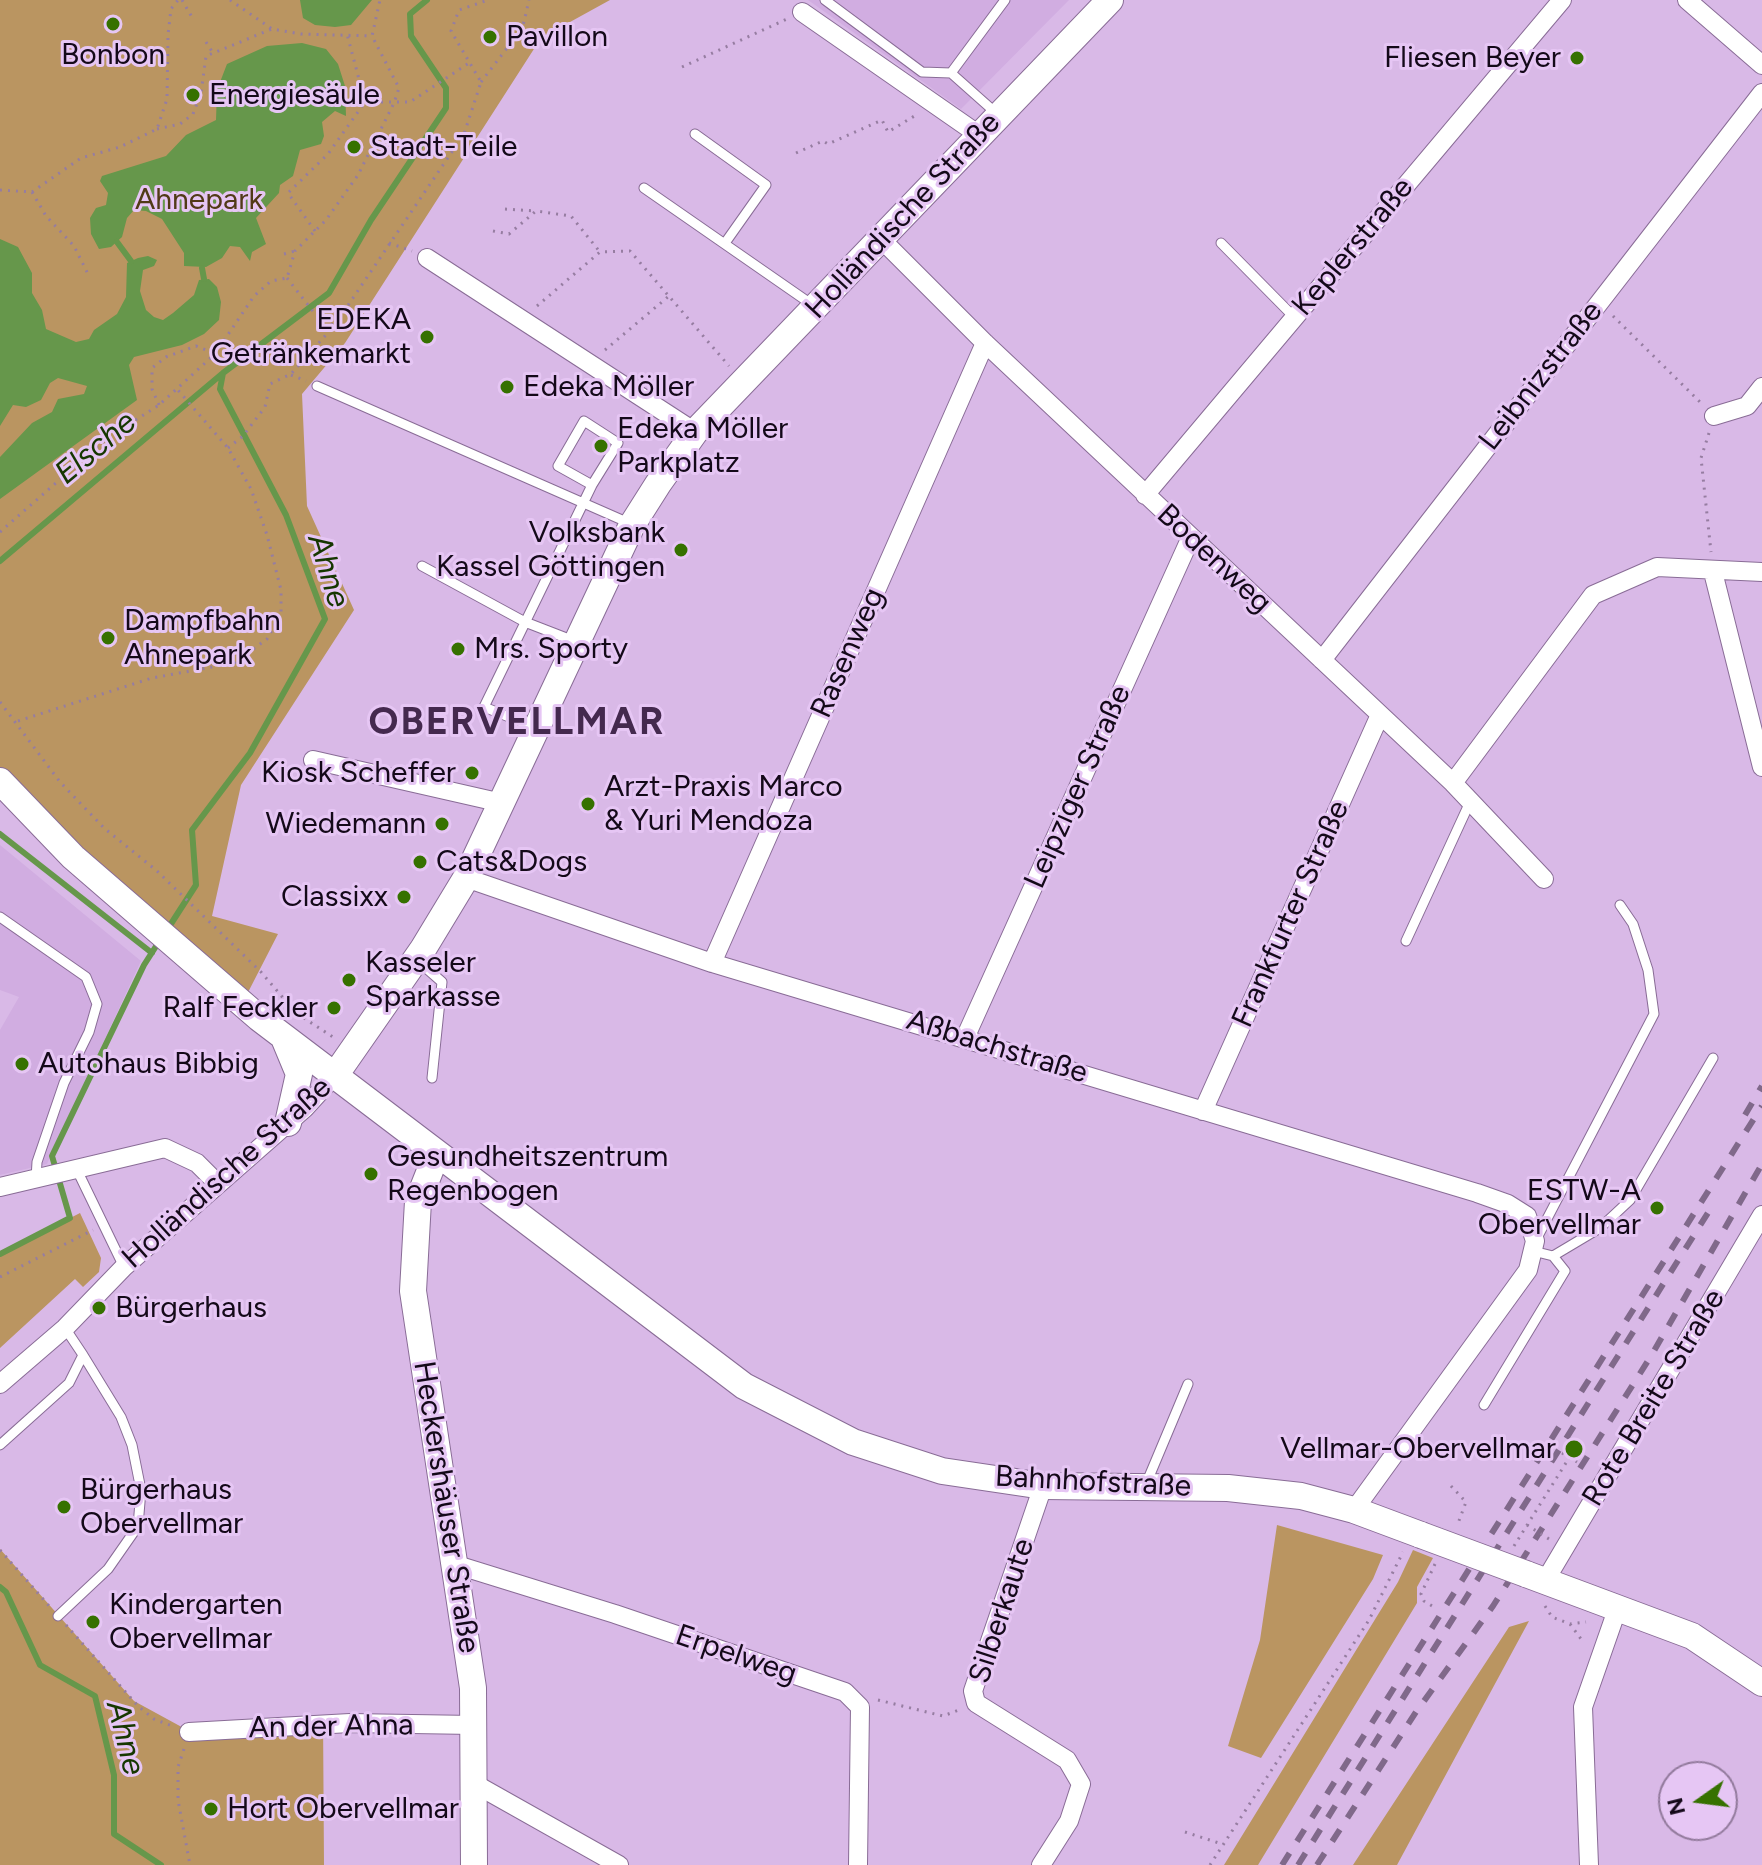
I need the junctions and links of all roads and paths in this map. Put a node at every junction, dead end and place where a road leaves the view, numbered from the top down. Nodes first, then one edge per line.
1 (180, 0) edge
2 (230, 0) edge
3 (380, 0) edge
4 (488, 0) edge
5 (529, 0) edge
6 (825, 0) edge
7 (1005, 0) edge
8 (1110, 0) edge
9 (1562, 0) edge
10 (1687, 0) edge
11 (802, 12) joint
12 (193, 19) dead end
13 (272, 29) junction
14 (347, 34) junction
15 (372, 36) junction
16 (206, 42) dead end
17 (213, 53) junction
18 (469, 63) junction
19 (1762, 65) edge
20 (682, 67) dead end
21 (951, 73) junction
22 (481, 82) junction
23 (1762, 93) edge
24 (929, 100) junction
25 (365, 102) junction
26 (394, 103) junction
27 (998, 115) junction
28 (157, 129) junction
29 (695, 134) dead end
30 (979, 135) junction
31 (796, 153) dead end
32 (644, 188) dead end
33 (0, 190) edge
34 (32, 192) junction
35 (505, 209) dead end
36 (536, 211) junction
37 (315, 231) junction
38 (493, 231) dead end
39 (882, 240) junction
40 (388, 242) junction
41 (725, 243) junction
42 (1221, 243) dead end
43 (295, 251) junction
44 (600, 252) junction
45 (284, 254) dead end
46 (420, 255) joint
47 (88, 274) dead end
48 (287, 278) junction
49 (669, 296) junction
50 (1597, 303) junction
51 (816, 308) junction
52 (1294, 317) junction
53 (522, 319) junction
54 (334, 326) junction
55 (985, 343) junction
56 (215, 354) junction
57 (596, 366) junction
58 (729, 366) dead end
59 (291, 374) junction
60 (299, 378) dead end
61 (317, 386) dead end
62 (1762, 387) edge
63 (177, 389) junction
64 (159, 405) junction
65 (1714, 416) junction
66 (695, 432) junction
67 (228, 448) junction
68 (592, 485) junction
69 (1145, 495) junction
70 (583, 503) junction
71 (632, 525) junction
72 (0, 532) edge
73 (1191, 537) junction
74 (422, 566) dead end
75 (1713, 572) junction
76 (1762, 572) edge
77 (525, 622) junction
78 (577, 643) junction
79 (1322, 660) junction
80 (0, 702) edge
81 (1379, 717) junction
82 (18, 721) junction
83 (537, 728) junction
84 (313, 760) dead end
85 (1762, 767) edge
86 (0, 781) edge
87 (1453, 783) junction
88 (1470, 802) junction
89 (502, 803) junction
90 (466, 878) junction
91 (1544, 879) dead end
92 (1620, 905) dead end
93 (0, 917) edge
94 (1406, 941) dead end
95 (416, 959) junction
96 (712, 963) junction
97 (284, 1038) junction
98 (965, 1038) junction
99 (353, 1051) junction
100 (1713, 1058) dead end
101 (336, 1074) junction
102 (432, 1078) dead end
103 (1203, 1111) junction
104 (288, 1123) junction
105 (437, 1153) junction
106 (71, 1171) junction
107 (41, 1178) junction
108 (217, 1183) junction
109 (0, 1187) edge
110 (1762, 1215) edge
111 (103, 1224) junction
112 (1534, 1246) junction
113 (1553, 1256) junction
114 (124, 1267) junction
115 (0, 1277) edge
116 (65, 1328) junction
117 (83, 1355) junction
118 (0, 1384) edge
119 (1188, 1384) dead end
120 (1484, 1405) dead end
121 (0, 1445) edge
122 (1562, 1453) dead end
123 (1569, 1458) junction
124 (1577, 1462) dead end
125 (1043, 1486) junction
126 (1451, 1486) dead end
127 (1145, 1487) junction
128 (1463, 1495) dead end
129 (1354, 1510) junction
130 (1528, 1524) junction
131 (1415, 1538) junction
132 (1549, 1539) dead end
133 (1514, 1546) dead end
134 (0, 1550) edge
135 (457, 1565) junction
136 (1538, 1583) junction
137 (1424, 1601) dead end
138 (1618, 1607) junction
139 (1437, 1609) dead end
140 (58, 1616) junction
141 (1588, 1622) dead end
142 (1762, 1683) edge
143 (976, 1703) junction
144 (860, 1707) junction
145 (474, 1725) junction
146 (189, 1732) junction
147 (475, 1784) junction
148 (1185, 1832) dead end
149 (1222, 1844) junction
150 (190, 1865) edge
151 (474, 1865) edge
152 (619, 1865) edge
153 (858, 1865) edge
154 (1041, 1865) edge
155 (1210, 1865) edge
156 (1589, 1865) edge

1 - 12 path
1 - 28 path
2 - 13 path
3 - 15 path
4 - 18 path
5 - 22 path
6 - 21 lane
7 - 21 lane
8 - 27 main road, Holländische Straße
9 - 52 street, Keplerstraße
10 - 19 street
11 - 20 path
11 - 24 street
13 - 14 path
13 - 17 path
14 - 15 path
14 - 25 path
15 - 26 path
16 - 17 path
17 - 28 path
18 - 22 path
18 - 26 path
21 - 27 lane
22 - 40 path
23 - 50 street, Leibnizstraße
24 - 30 street
24 - 31 path
25 - 26 path
25 - 37 path
26 - 37 path
27 - 30 main road, Holländische Straße
28 - 34 path
29 - 41 lane
30 - 39 main road, Holländische Straße
32 - 41 lane
33 - 34 path
34 - 47 path
35 - 36 path
36 - 38 path
36 - 44 path
37 - 43 path
39 - 51 main road, Holländische Straße
39 - 55 street, Bodenweg
40 - 46 path
40 - 54 path
41 - 51 lane
42 - 52 lane
43 - 45 path
43 - 48 path
44 - 49 path
44 - 53 path
46 - 53 street
48 - 54 path
48 - 56 path
49 - 57 path
49 - 58 path
50 - 65 path
50 - 79 street, Leibnizstraße
51 - 66 main road, Holländische Straße
52 - 69 street, Keplerstraße
53 - 57 street
54 - 59 path
55 - 69 street, Bodenweg
55 - 96 street, Rasenweg
56 - 63 path
56 - 64 path
57 - 66 street
59 - 60 path
59 - 67 path
61 - 70 lane
62 - 65 street
63 - 64 path
63 - 67 path
64 - 72 path
65 - 75 path
66 - 71 main road, Holländische Straße
67 - 82 path
68 - 68 lane
68 - 70 lane
69 - 73 street, Bodenweg
70 - 71 lane
70 - 77 lane
71 - 78 main road, Holländische Straße
73 - 79 street, Bodenweg
73 - 98 street, Leipziger Straße
74 - 77 lane
75 - 76 street
75 - 85 street
75 - 87 street
77 - 78 lane
77 - 83 lane
78 - 83 main road, Holländische Straße
79 - 81 street, Bodenweg
80 - 82 path
81 - 87 street, Bodenweg
81 - 103 street, Frankfurter Straße
82 - 99 path
83 - 89 main road, Holländische Straße
84 - 89 street
86 - 97 main road, Bahnhofstraße
87 - 88 street, Bodenweg
88 - 91 street, Bodenweg
88 - 94 lane
89 - 90 main road, Holländische Straße
90 - 95 main road, Holländische Straße
90 - 96 street, Aßbachstraße
92 - 112 lane
93 - 107 lane
95 - 99 main road, Holländische Straße
95 - 102 lane
96 - 98 street, Aßbachstraße
97 - 101 main road, Bahnhofstraße
97 - 104 main road
98 - 103 street, Aßbachstraße
99 - 101 main road, Holländische Straße
100 - 113 lane
101 - 104 street, Holländische Straße
101 - 105 main road, Bahnhofstraße
103 - 112 street, Aßbachstraße
104 - 108 street, Holländische Straße
105 - 125 main road, Bahnhofstraße
105 - 135 main road, Heckershäuser Straße
106 - 107 street
106 - 108 street
106 - 111 lane
107 - 109 street
108 - 114 street, Holländische Straße
110 - 136 street, Rote Breite Straße
111 - 114 lane
111 - 115 path
112 - 113 lane
112 - 129 street
113 - 120 lane
114 - 116 street, Holländische Straße
116 - 117 lane
116 - 118 street, Holländische Straße
117 - 121 lane
117 - 140 lane
119 - 127 lane
122 - 123 path
123 - 124 path
123 - 130 path
125 - 127 main road, Bahnhofstraße
125 - 143 street, Silberkaute
126 - 128 path
127 - 129 main road, Bahnhofstraße
129 - 131 main road, Bahnhofstraße
130 - 132 path, bridge
130 - 133 path
131 - 136 main road, Bahnhofstraße, bridge
131 - 149 path
134 - 140 path
135 - 144 street, Erpelweg
135 - 145 main road, Heckershäuser Straße
136 - 138 main road, Bahnhofstraße
136 - 141 path
137 - 139 path
138 - 142 main road, Bahnhofstraße
138 - 156 street
140 - 146 path
143 - 144 path
143 - 154 street, Silberkaute
144 - 153 street
145 - 146 street, An der Ahna
145 - 147 main road, Heckershäuser Straße
146 - 150 path
147 - 151 main road, Heckershäuser Straße
147 - 152 street
148 - 149 path
149 - 155 path

